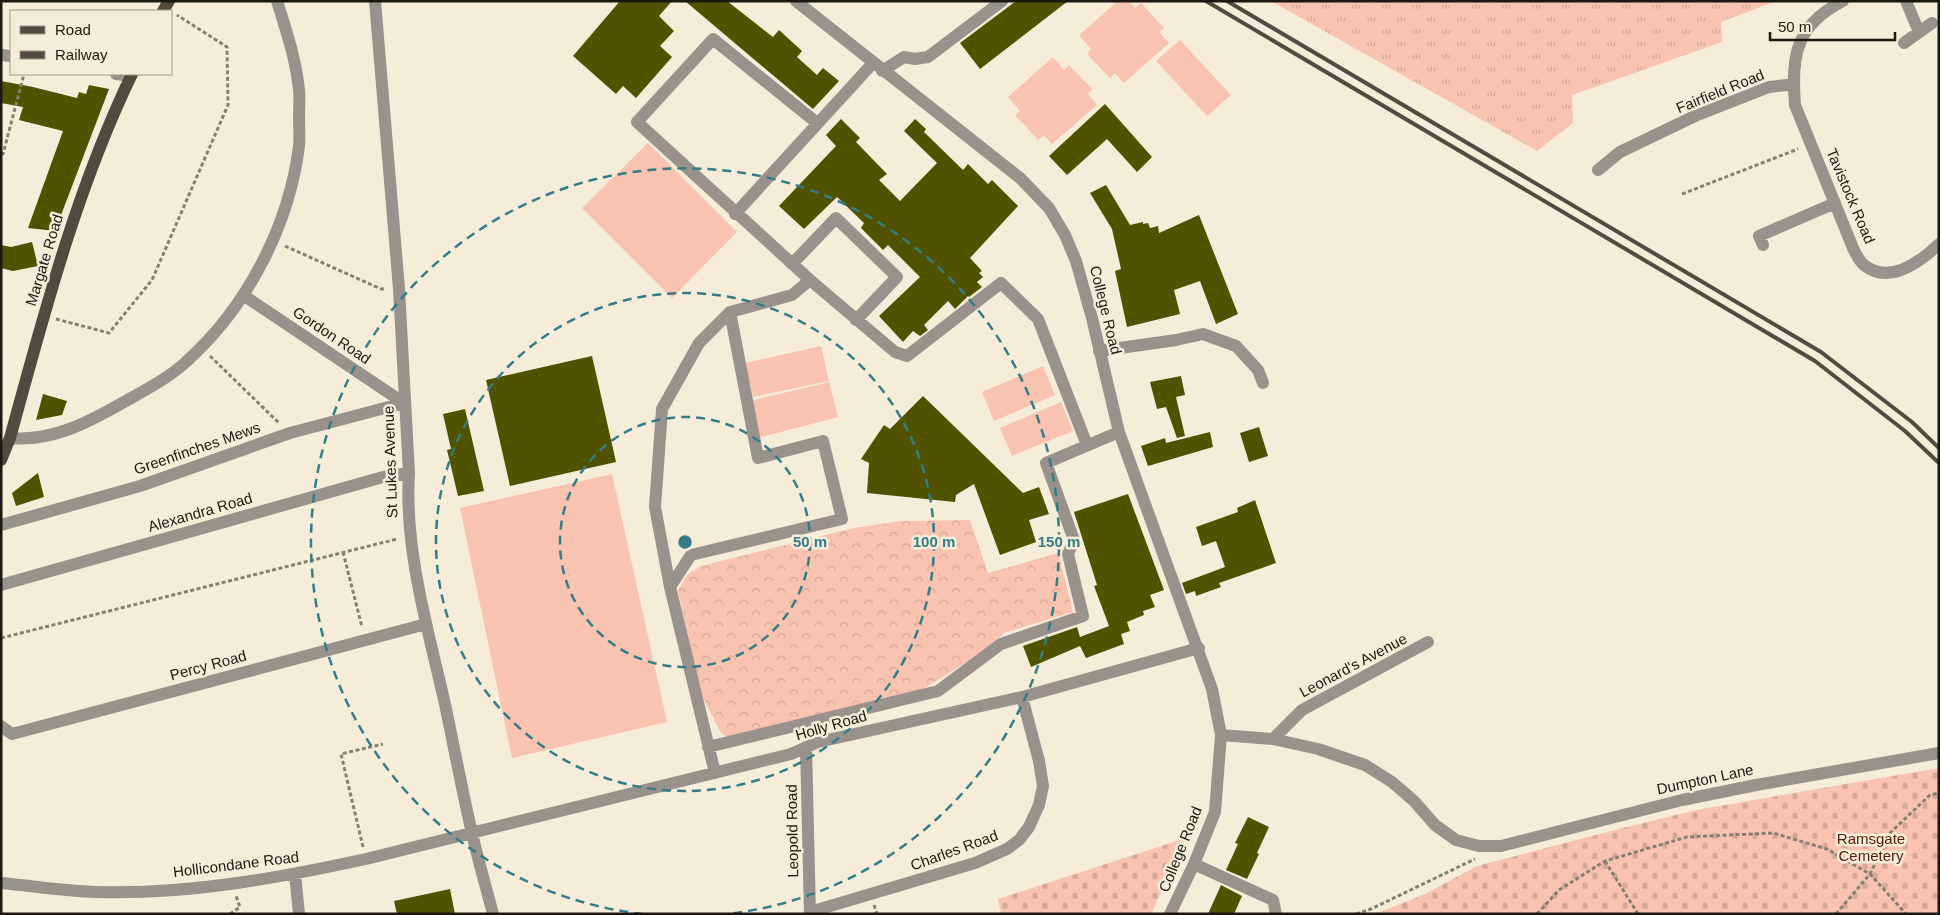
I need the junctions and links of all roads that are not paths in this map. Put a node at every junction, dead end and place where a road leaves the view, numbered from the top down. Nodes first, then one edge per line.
1 (277, 1) edge
2 (375, 1) edge
3 (796, 1) edge
4 (1002, 1) edge
5 (1843, 1) edge
6 (1906, 1) edge
7 (1932, 23) dead end
8 (1919, 32) junction
9 (1904, 43) dead end
10 (878, 67) junction
11 (131, 75) edge
12 (1794, 84) junction
13 (817, 123) junction
14 (1598, 170) dead end
15 (1835, 203) junction
16 (735, 214) junction
17 (1939, 244) edge
18 (1763, 245) dead end
19 (792, 264) junction
20 (810, 280) junction
21 (243, 295) junction
22 (730, 312) junction
23 (856, 320) junction
24 (1099, 351) junction
25 (1263, 383) dead end
26 (404, 403) junction
27 (1119, 432) junction
28 (10, 438) junction
29 (1087, 445) junction
30 (1, 460) edge
31 (408, 473) junction
32 (1, 525) edge
33 (1, 585) edge
34 (670, 587) junction
35 (426, 624) junction
36 (1428, 642) dead end
37 (1199, 648) junction
38 (1022, 697) junction
39 (1, 726) edge
40 (1221, 735) junction
41 (1272, 739) junction
42 (806, 747) junction
43 (708, 748) junction
44 (1939, 753) edge
45 (715, 773) junction
46 (472, 833) junction
47 (1194, 864) junction
48 (295, 874) junction
49 (1, 883) edge
50 (810, 913) edge
51 (299, 914) edge
52 (492, 914) edge
53 (1170, 914) edge
54 (1276, 914) edge

1 - 21 street
2 - 26 street, St Lukes Avenue
3 - 10 street, College Road
4 - 10 street
5 - 12 street
6 - 8 street
7 - 8 street
8 - 9 street
10 - 13 street
10 - 24 street, College Road
11 - 28 main road, Margate Road
12 - 14 street, Fairfield Road
12 - 15 street, Tavistock Road
13 - 16 street
13 - 16 street
15 - 17 street, Tavistock Road
15 - 18 street
16 - 19 street
19 - 20 street
19 - 23 street
20 - 22 street
20 - 23 street
21 - 26 street, Gordon Road
21 - 28 street
22 - 34 street
22 - 34 street
23 - 29 street
24 - 25 street
24 - 27 street, College Road
26 - 31 street, St Lukes Avenue
26 - 32 street, Greenfinches Mews
27 - 29 street
27 - 37 street, College Road
28 - 30 main road, Margate Road
29 - 43 street
31 - 33 street, Alexandra Road
31 - 35 street, St Lukes Avenue
34 - 43 street
35 - 39 street, Percy Road
35 - 46 street, St Lukes Avenue
36 - 41 street, Leonard's Avenue
37 - 38 street, Holly Road
37 - 40 street, College Road
38 - 42 street, Holly Road
38 - 50 street, Charles Road
40 - 41 street
40 - 47 street, College Road
41 - 44 street, Dumpton Lane
42 - 45 street, Holly Road
42 - 50 street, Leopold Road
43 - 45 street
45 - 46 street, Holly Road
46 - 48 street, Hollicondane Road
46 - 52 street, St Lukes Avenue
47 - 53 street, College Road
47 - 54 street
48 - 49 street, Hollicondane Road
48 - 51 street

